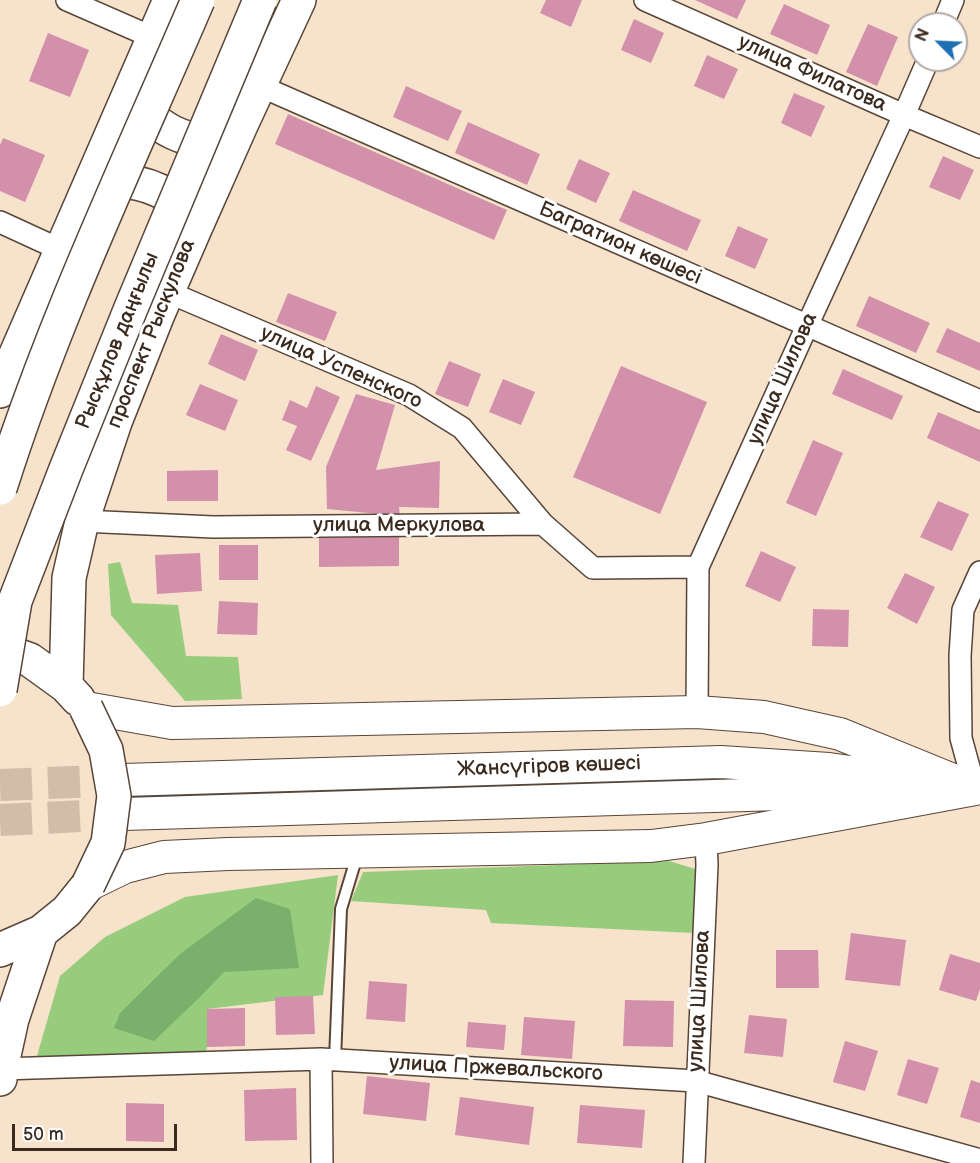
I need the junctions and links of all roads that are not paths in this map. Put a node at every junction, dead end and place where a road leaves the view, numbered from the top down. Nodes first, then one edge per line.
1 (67, 0) edge
2 (170, 0) edge
3 (198, 0) edge
4 (260, 0) edge
5 (299, 0) edge
6 (645, 0) edge
7 (154, 39) junction
8 (923, 72) edge
9 (260, 86) junction
10 (131, 87) junction
11 (904, 115) junction
12 (241, 125) junction
13 (980, 147) edge
14 (87, 189) junction
15 (0, 222) edge
16 (194, 231) junction
17 (62, 250) junction
18 (168, 292) junction
19 (807, 326) junction
20 (0, 391) edge
21 (980, 401) edge
22 (0, 488) edge
23 (82, 521) junction
24 (543, 524) junction
25 (698, 567) junction
26 (980, 572) edge
27 (0, 649) edge
28 (0, 690) edge
29 (76, 697) junction
30 (697, 712) junction
31 (123, 780) tunnel mouth
32 (977, 790) edge
33 (124, 814) tunnel mouth
34 (706, 839) junction
35 (359, 851) junction
36 (88, 885) junction
37 (41, 932) junction
38 (0, 950) edge
39 (328, 1060) junction
40 (1, 1069) edge
41 (0, 1079) edge
42 (696, 1081) junction
43 (980, 1160) edge
44 (322, 1163) edge
45 (694, 1163) edge

1 - 7 street
2 - 7 main road
3 - 22 main road, bridge
4 - 28 main road, Рысқұлов даңғылы, bridge
5 - 9 main road, проспект Рыскулова
6 - 11 street, улица Филатова
7 - 10 main road
8 - 11 street, улица Шилова
9 - 12 main road, проспект Рыскулова
9 - 19 street, Багратион көшесі
10 - 12 main road
10 - 14 main road
11 - 13 street, улица Филатова
11 - 19 street, улица Шилова
12 - 16 main road, проспект Рыскулова
14 - 16 main road
14 - 17 main road
15 - 17 street
16 - 18 main road, проспект Рыскулова
17 - 20 main road
18 - 23 main road, проспект Рыскулова
18 - 24 street, улица Успенского
19 - 21 street, Багратион көшесі
19 - 25 street, улица Шилова
23 - 24 street, улица Меркулова
23 - 29 main road, проспект Рыскулова
24 - 25 street
25 - 30 street, улица Шилова
26 - 32 street
27 - 29 main road
29 - 30 main road
29 - 36 main road, bridge
30 - 32 main road
31 - 32 main road, Жансүгіров көшесі
32 - 33 main road, Жансүгіров көшесі
32 - 34 main road
34 - 35 main road
34 - 42 street, улица Шилова
35 - 36 main road
35 - 39 lane
36 - 37 main road
37 - 38 main road
37 - 40 main road
39 - 40 street, улица Пржевальского
39 - 42 street, улица Пржевальского
39 - 44 street
40 - 41 main road
42 - 43 street, улица Пржевальского
42 - 45 street, улица Шилова

